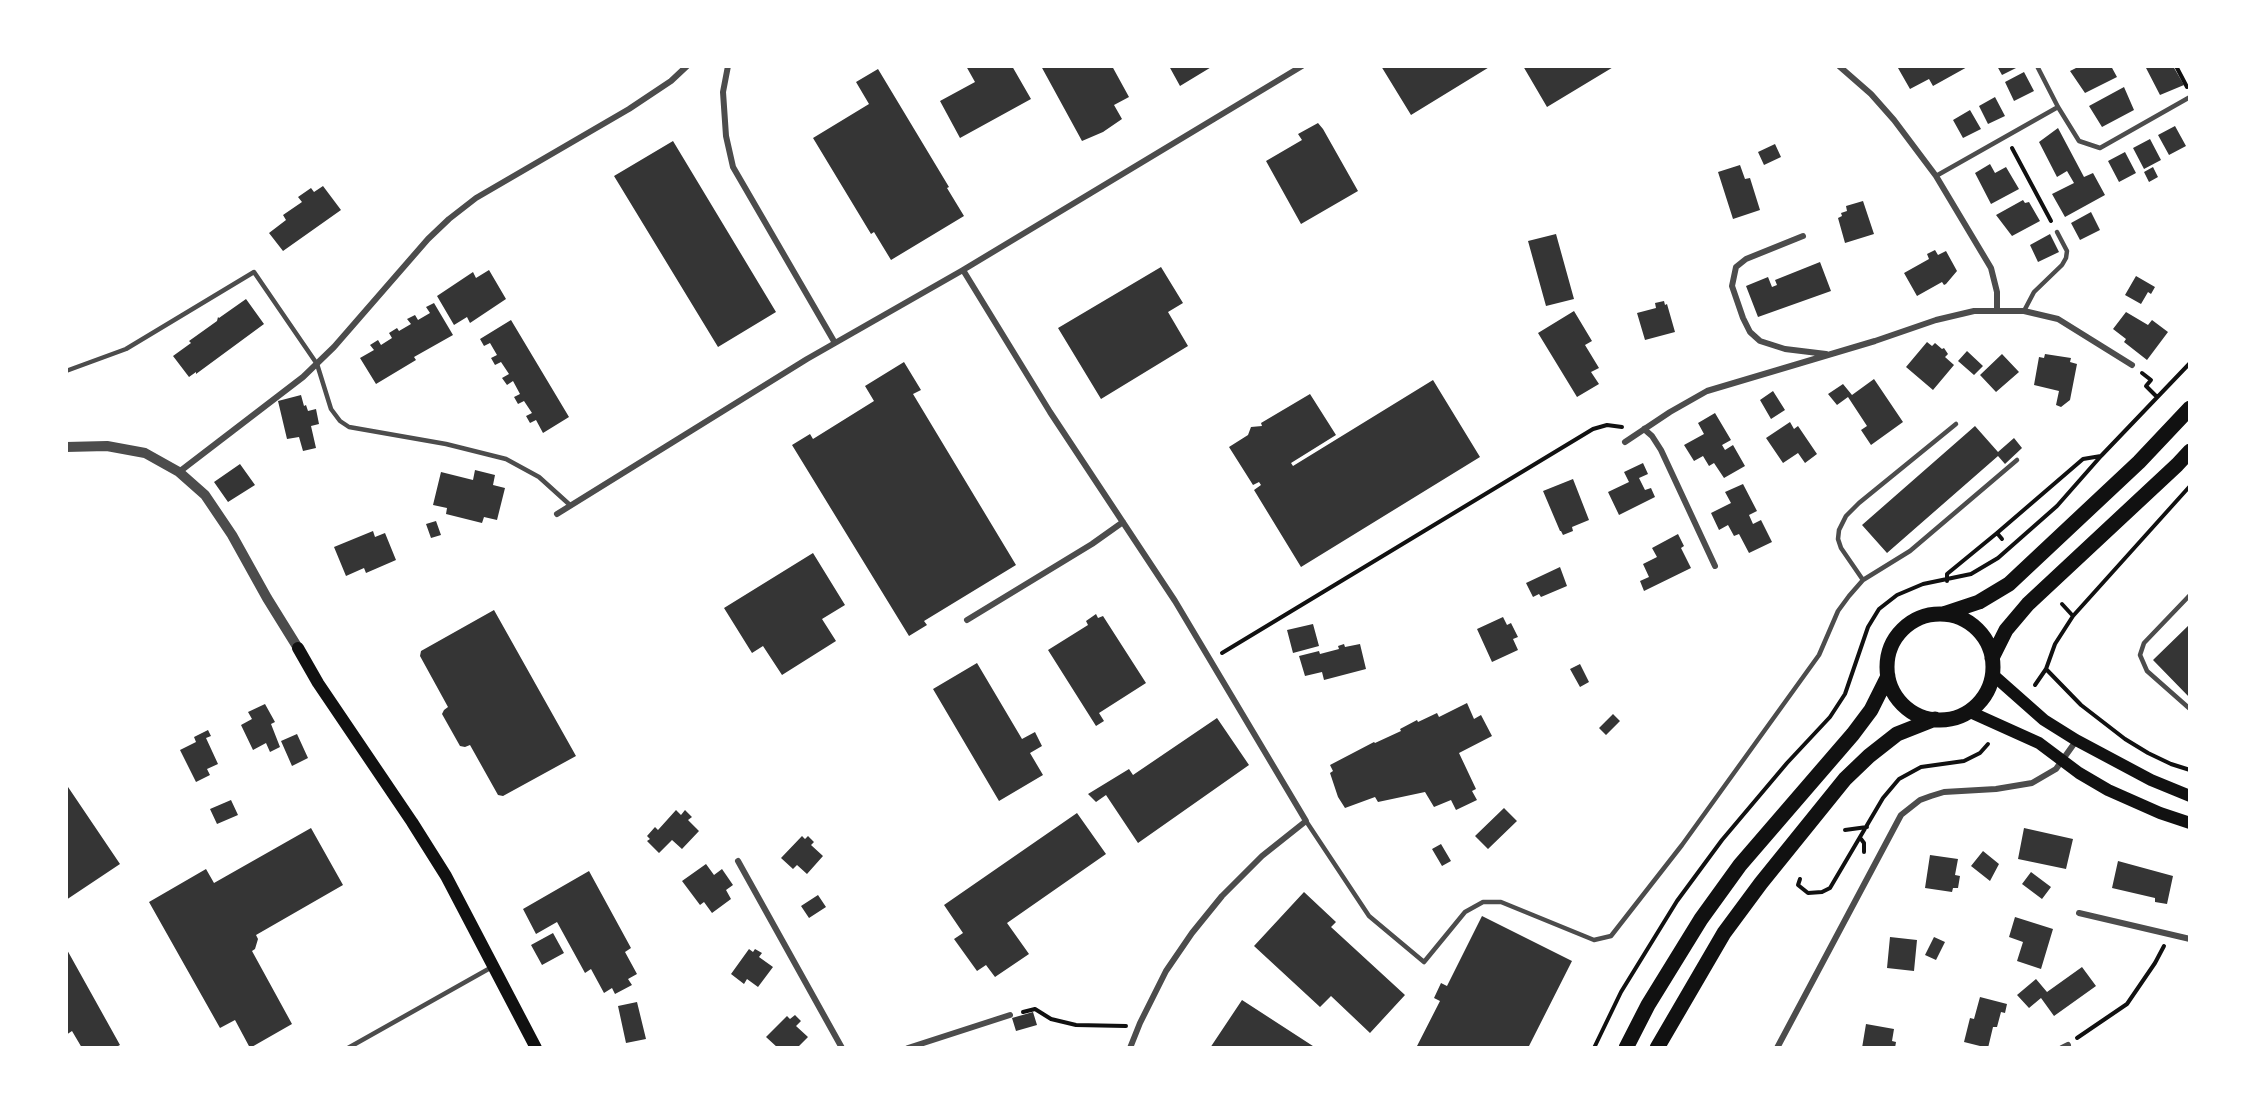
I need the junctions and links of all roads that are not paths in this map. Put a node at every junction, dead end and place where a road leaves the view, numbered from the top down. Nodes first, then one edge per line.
1 (687, 66) edge
2 (728, 66) edge
3 (1302, 66) edge
4 (1839, 66) edge
5 (2037, 66) edge
6 (2190, 95) edge
7 (2058, 107) junction
8 (1936, 176) junction
9 (2057, 232) road end
10 (1803, 236) dead end
11 (963, 270) junction
12 (1997, 309) junction
13 (2024, 310) junction
14 (835, 343) junction
15 (1830, 355) junction
16 (317, 364) junction
17 (2132, 365) road end
18 (66, 371) edge
19 (2190, 408) edge
20 (1956, 424) dead end
21 (1644, 429) junction
22 (1625, 442) dead end
23 (66, 447) edge
24 (2190, 451) edge
25 (2017, 460) dead end
26 (178, 472) junction
27 (570, 506) junction
28 (557, 514) dead end
29 (1122, 522) junction
30 (1715, 566) dead end
31 (1863, 580) junction
32 (2190, 595) edge
33 (1943, 614) junction
34 (967, 620) dead end
35 (298, 648) joint
36 (1992, 658) junction
37 (1992, 674) junction
38 (1888, 676) junction
39 (2190, 709) edge
40 (1968, 711) junction
41 (1935, 719) junction
42 (2076, 740) junction
43 (2063, 760) junction
44 (2190, 796) edge
45 (1306, 821) junction
46 (2190, 823) edge
47 (738, 861) dead end
48 (2079, 913) dead end
49 (2190, 939) edge
50 (494, 966) junction
51 (1010, 1015) road end
52 (348, 1048) edge
53 (536, 1048) edge
54 (842, 1048) edge
55 (908, 1048) edge
56 (1130, 1048) edge
57 (1626, 1048) edge
58 (1657, 1048) edge
59 (1777, 1048) edge

1 - 16 street
2 - 14 street
3 - 11 street
4 - 8 street
5 - 7 lane
6 - 7 lane
7 - 8 lane
8 - 12 street
9 - 13 lane
10 - 15 street
11 - 14 street
11 - 29 street
12 - 13 street
12 - 15 street
13 - 17 street
14 - 27 street
15 - 21 street
16 - 18 lane
16 - 26 street
16 - 27 lane
19 - 33 main road
20 - 31 lane
21 - 22 street
21 - 30 street
23 - 26 street
24 - 36 main road
25 - 31 lane
26 - 35 street
27 - 28 street
29 - 34 street
29 - 45 street
31 - 45 lane
32 - 39 lane
33 - 36 main road
33 - 38 main road
35 - 50 main road
36 - 37 main road
37 - 40 main road
37 - 42 main road
38 - 41 main road
38 - 57 main road
40 - 41 main road
40 - 43 main road
41 - 58 main road
42 - 43 street
42 - 44 main road
43 - 46 main road
43 - 59 street
45 - 56 street
47 - 54 street
48 - 49 street
50 - 52 lane
50 - 53 main road
51 - 55 street

